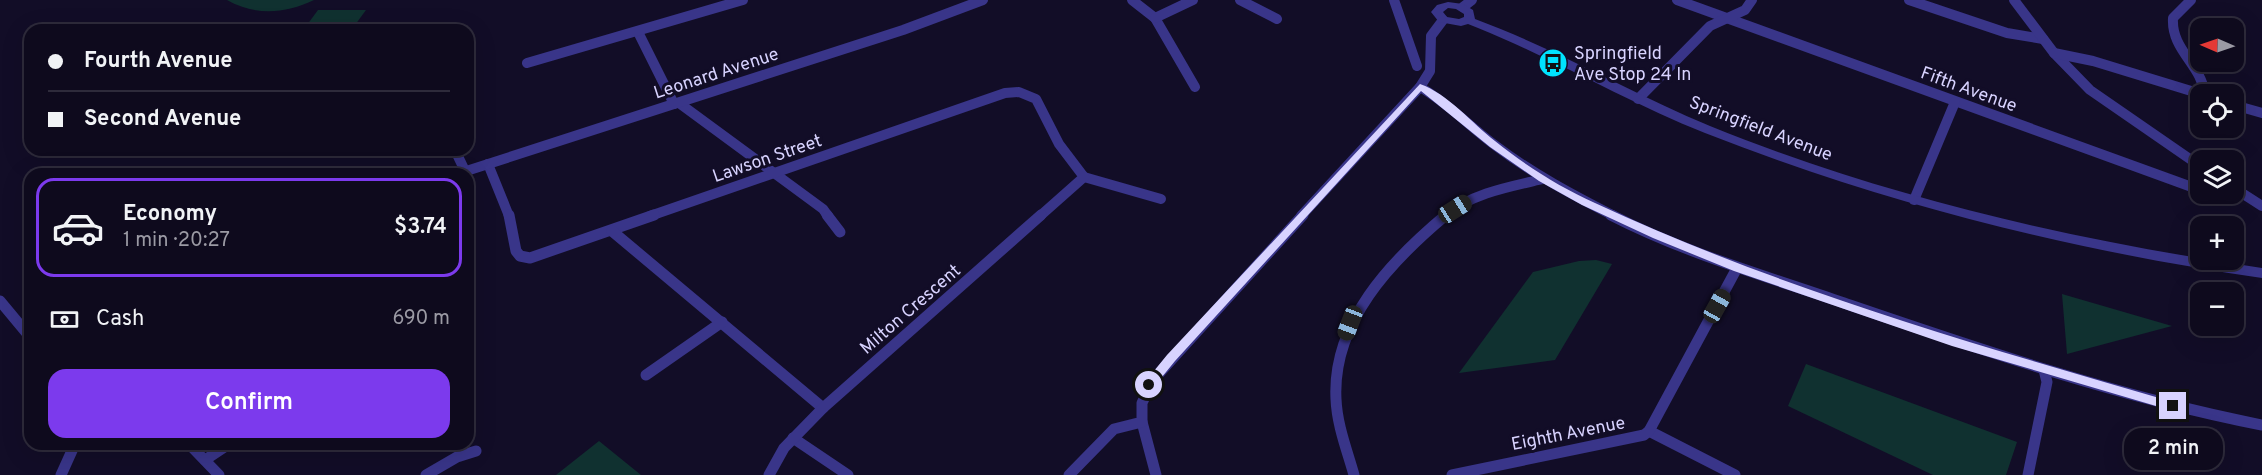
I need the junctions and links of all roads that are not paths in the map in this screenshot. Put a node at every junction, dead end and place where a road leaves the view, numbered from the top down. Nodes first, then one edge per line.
1 (743, 0) edge
2 (983, 0) edge
3 (1132, 0) edge
4 (1193, 0) edge
5 (1240, 0) edge
6 (1394, 0) edge
7 (1430, 0) edge
8 (1677, 0) edge
9 (1752, 0) edge
10 (1909, 0) edge
11 (2014, 0) edge
12 (2191, 0) edge
13 (1467, 4) edge
14 (1442, 7) junction
15 (1728, 17) junction
16 (1155, 18) junction
17 (1276, 19) dead end
18 (1468, 20) junction
19 (1443, 21) junction
20 (638, 32) junction
21 (2043, 39) junction
22 (2054, 53) junction
23 (527, 63) dead end
24 (1417, 66) dead end
25 (2205, 84) edge
26 (1195, 87) dead end
27 (1420, 87) junction
28 (2190, 90) edge
29 (1638, 99) junction
30 (1955, 102) junction
31 (676, 104) junction
32 (2244, 108) edge
33 (2262, 113) edge
34 (2190, 159) edge
35 (488, 164) junction
36 (474, 169) edge
37 (772, 173) junction
38 (1084, 177) junction
39 (1543, 179) junction
40 (2190, 186) edge
41 (2244, 195) edge
42 (1161, 199) dead end
43 (1914, 200) junction
44 (2262, 206) edge
45 (612, 231) junction
46 (840, 232) dead end
47 (1737, 268) junction
48 (2262, 273) edge
49 (0, 301) edge
50 (722, 322) junction
51 (24, 330) edge
52 (2044, 370) junction
53 (646, 375) dead end
54 (823, 408) junction
55 (1142, 422) junction
56 (2262, 426) edge
57 (1649, 431) junction
58 (793, 438) junction
59 (72, 450) edge
60 (195, 450) edge
61 (220, 450) edge
62 (476, 451) dead end
63 (205, 460) junction
64 (61, 475) edge
65 (219, 475) edge
66 (426, 475) edge
67 (770, 475) edge
68 (848, 475) edge
69 (1069, 475) edge
70 (1156, 475) edge
71 (1354, 475) edge
72 (1452, 475) edge
73 (1736, 475) edge
74 (2028, 475) edge

1 - 20 street
2 - 31 street, Leonard Avenue
3 - 16 street
4 - 16 street
5 - 17 street
6 - 24 street
7 - 14 street
8 - 15 street, Fifth Avenue
9 - 15 street
10 - 21 street
11 - 21 street
12 - 25 street
13 - 14 street
13 - 18 street
14 - 19 street
15 - 29 street
15 - 30 street, Fifth Avenue
16 - 26 street
18 - 19 street
18 - 29 street, Springfield Avenue
19 - 27 street
20 - 23 street
20 - 31 street
21 - 22 street
22 - 28 street
22 - 34 street
27 - 39 street
27 - 55 street
29 - 43 street, Springfield Avenue
30 - 40 street, Fifth Avenue
30 - 43 street
31 - 35 street, Leonard Avenue
31 - 37 street
32 - 33 street
35 - 36 street, Leonard Avenue
35 - 45 street, Lawson Street
37 - 38 street, Lawson Street
37 - 45 street, Lawson Street
37 - 46 street
38 - 42 street
38 - 54 street, Milton Crescent
39 - 47 street
39 - 71 street
41 - 44 street
43 - 48 street, Springfield Avenue
45 - 50 street
47 - 52 street
47 - 57 street, Eighth Avenue
49 - 51 street
50 - 53 street
50 - 54 street
52 - 56 street
52 - 74 street
54 - 58 street, Milton Crescent
55 - 69 street
55 - 70 street
57 - 72 street, Eighth Avenue
57 - 73 street
58 - 67 street, Milton Crescent
58 - 68 street
59 - 64 street
60 - 63 street
61 - 63 street
62 - 66 street
63 - 65 street

